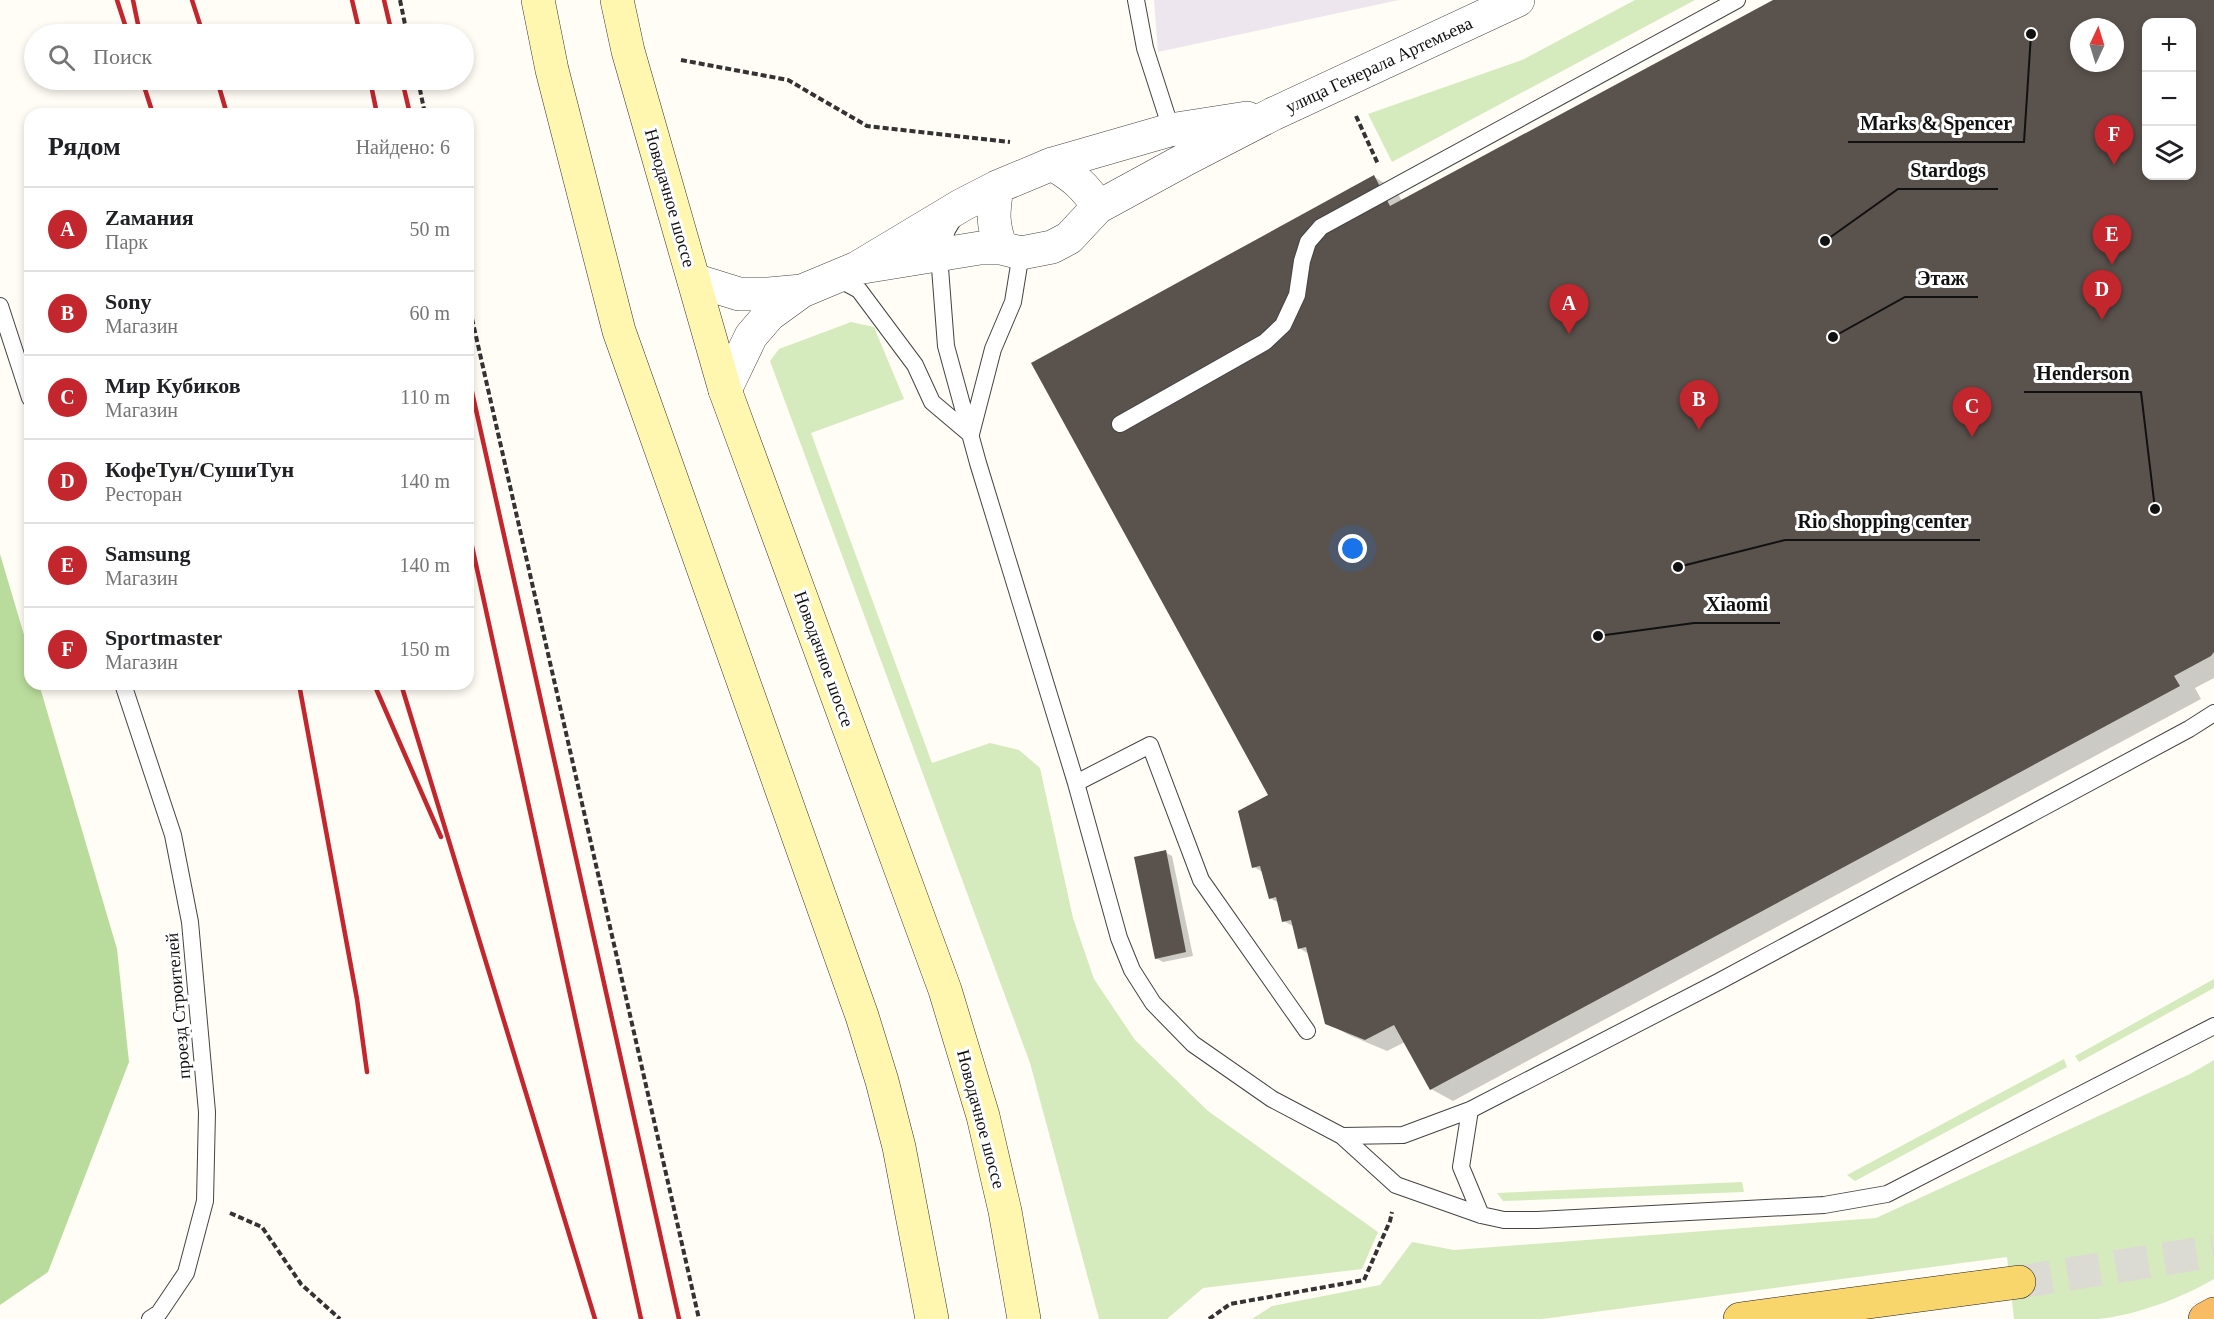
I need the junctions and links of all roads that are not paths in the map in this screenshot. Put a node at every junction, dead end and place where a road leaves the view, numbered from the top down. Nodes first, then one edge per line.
1 (538, 0) edge
2 (617, 0) edge
3 (1136, 0) edge
4 (1518, 0) edge
5 (1737, 0) edge
6 (1273, 114) junction
7 (1170, 130) junction
8 (1186, 159) junction
9 (1052, 164) junction
10 (998, 187) junction
11 (962, 205) junction
12 (1098, 207) junction
13 (1011, 250) junction
14 (939, 255) junction
15 (846, 273) junction
16 (694, 280) junction
17 (802, 291) junction
18 (0, 306) edge
19 (24, 380) edge
20 (725, 390) junction
21 (1120, 424) dead end
22 (971, 435) junction
23 (125, 690) edge
24 (2214, 713) edge
25 (1076, 783) junction
26 (2214, 1026) edge
27 (1307, 1031) dead end
28 (1470, 1110) junction
29 (1342, 1136) junction
30 (1481, 1215) junction
31 (2019, 1282) tunnel mouth
32 (2214, 1314) edge
33 (150, 1319) edge
34 (932, 1319) edge
35 (1024, 1319) edge
36 (1740, 1319) edge
37 (2205, 1319) edge

1 - 34 main road
2 - 16 main road, Новодачное шоссе
3 - 7 lane
4 - 6 street, улица Генерала Артемьева
5 - 21 lane
6 - 7 street, улица Генерала Артемьева
6 - 8 street, улица Генерала Артемьева
7 - 8 lane
7 - 9 street, улица Генерала Артемьева
8 - 12 street, улица Генерала Артемьева
9 - 10 street, улица Генерала Артемьева
9 - 12 street
10 - 11 street, улица Генерала Артемьева
10 - 13 street
11 - 14 lane
11 - 15 street, улица Генерала Артемьева
12 - 13 street, улица Генерала Артемьева
13 - 14 street, улица Генерала Артемьева
13 - 22 lane
14 - 15 street, улица Генерала Артемьева
14 - 22 lane
15 - 17 street, улица Генерала Артемьева
15 - 22 lane
16 - 17 street
16 - 20 main road, Новодачное шоссе
17 - 20 street
18 - 19 lane
20 - 35 main road, Новодачное шоссе
22 - 25 lane
23 - 33 lane, проезд Строителей
24 - 28 lane
25 - 27 lane
25 - 29 lane
26 - 30 lane
28 - 29 lane
28 - 30 lane
29 - 30 lane
31 - 36 main road
32 - 37 highway

